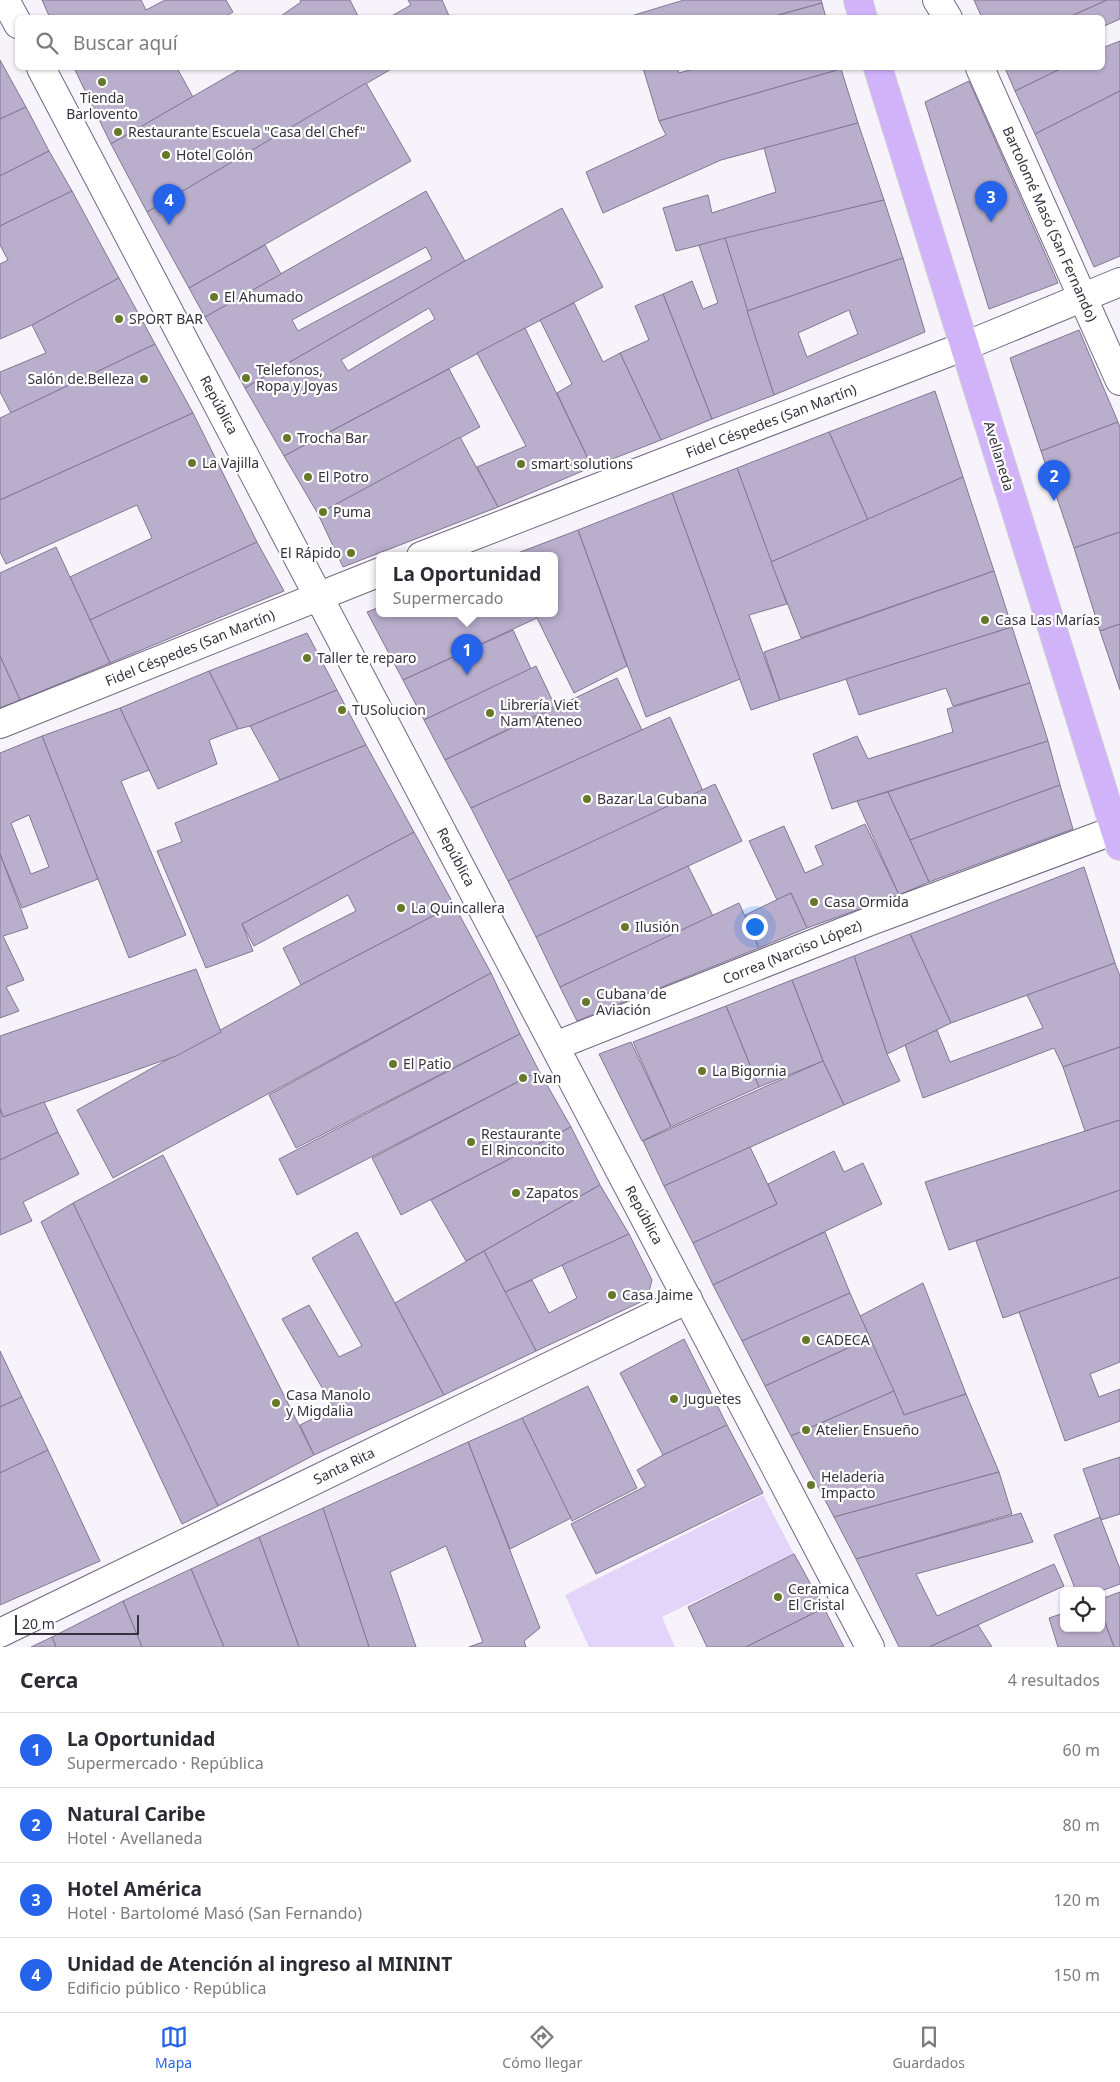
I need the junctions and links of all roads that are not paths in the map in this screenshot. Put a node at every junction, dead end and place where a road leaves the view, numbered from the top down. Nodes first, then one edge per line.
1 (5, 0) edge
2 (858, 0) edge
3 (937, 0) edge
4 (862, 15) edge
5 (946, 15) edge
6 (15, 18) edge
7 (42, 70) edge
8 (879, 70) edge
9 (981, 70) edge
10 (1120, 282) edge
11 (1084, 297) junction
12 (965, 346) junction
13 (1120, 381) edge
14 (431, 552) edge
15 (376, 574) edge
16 (319, 596) junction
17 (0, 724) edge
18 (1118, 838) edge
19 (556, 1046) junction
20 (688, 1299) junction
21 (0, 1633) edge
22 (870, 1647) edge

1 - 6 street
2 - 4 main road
3 - 5 street
7 - 16 street, República
8 - 12 main road, Avellaneda
9 - 11 street, Bartolomé Masó (San Fernando)
10 - 11 street, Fidel Céspedes (San Martín)
11 - 12 street, Fidel Céspedes (San Martín)
11 - 13 street, Bartolomé Masó (San Fernando)
12 - 14 street, Fidel Céspedes (San Martín)
12 - 18 main road, Avellaneda
15 - 16 street, Fidel Céspedes (San Martín)
16 - 17 street, Fidel Céspedes (San Martín)
16 - 19 street, República
18 - 19 street, Correa (Narciso López)
19 - 20 street, República
20 - 21 street, Santa Rita
20 - 22 street, República

